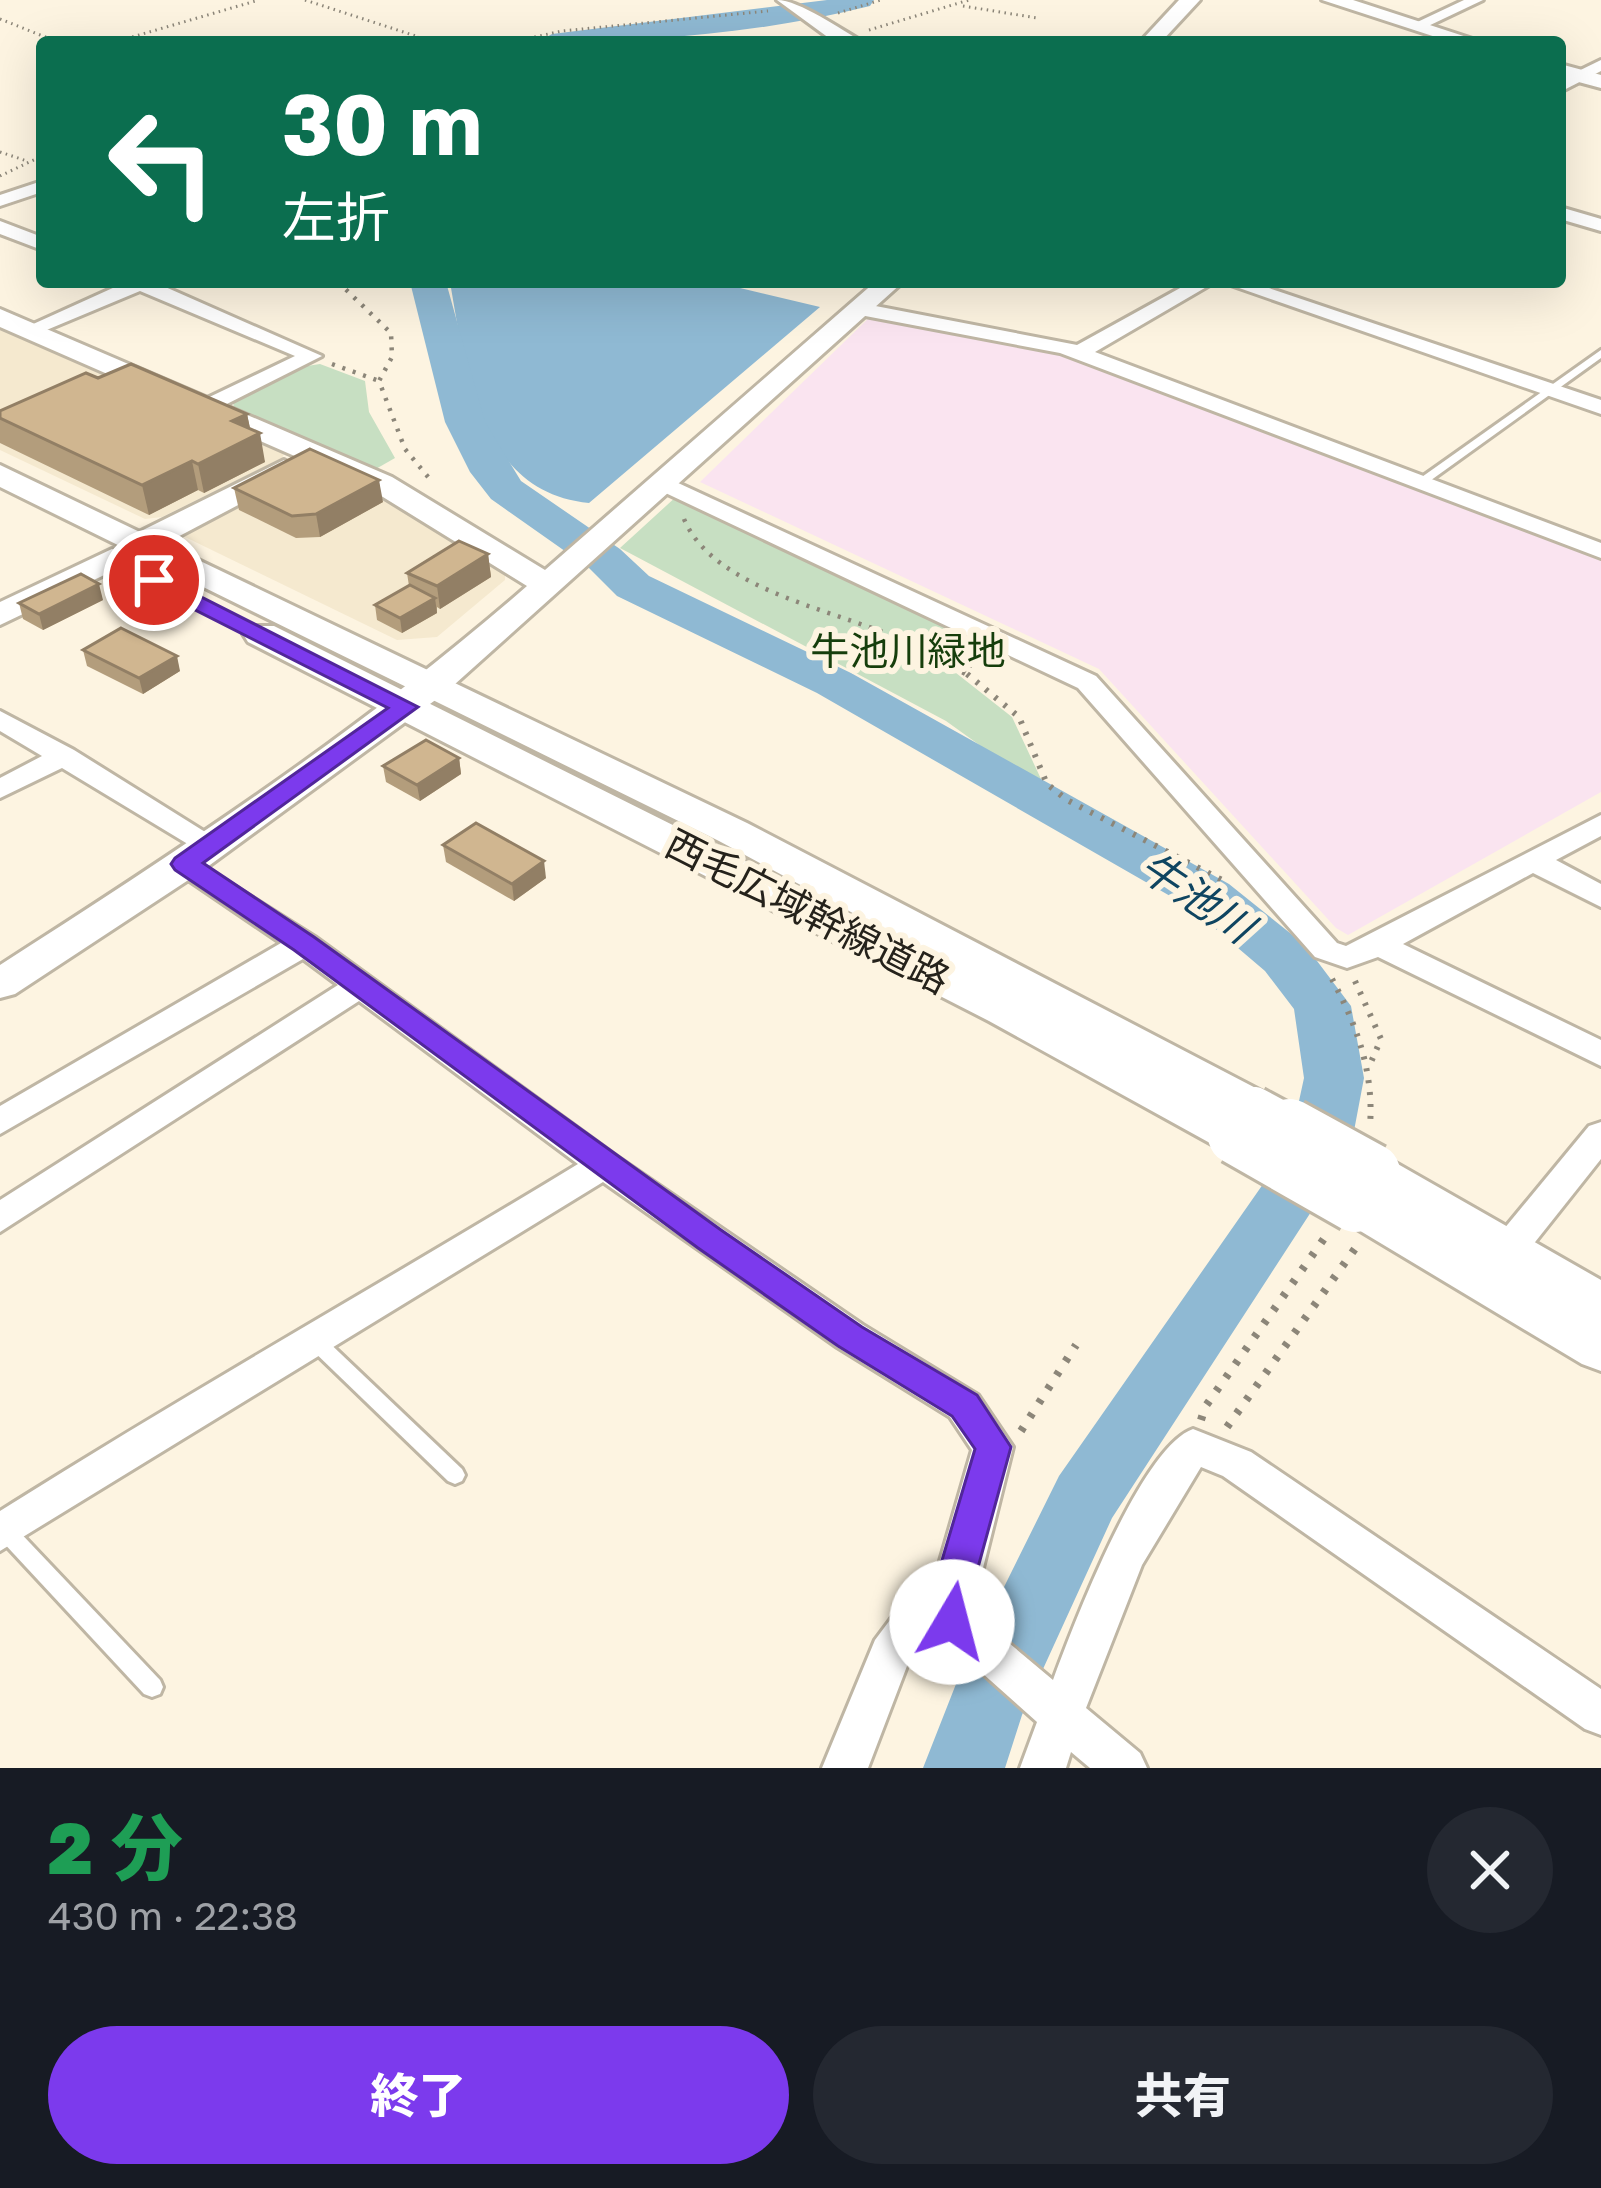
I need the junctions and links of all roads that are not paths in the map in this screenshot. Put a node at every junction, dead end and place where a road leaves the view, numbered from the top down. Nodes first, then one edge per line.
1 (1190, 0) edge
2 (1331, 0) edge
3 (1476, 0) edge
4 (801, 11) edge
5 (1419, 25) junction
6 (841, 36) edge
7 (1156, 36) edge
8 (1453, 36) edge
9 (1601, 64) edge
10 (1566, 78) edge
11 (1601, 82) edge
12 (36, 188) edge
13 (0, 201) edge
14 (1566, 215) edge
15 (1601, 226) edge
16 (0, 227) edge
17 (36, 242) edge
18 (128, 288) edge
19 (152, 288) edge
20 (883, 288) edge
21 (1194, 288) edge
22 (1250, 288) edge
23 (860, 309) junction
24 (0, 316) edge
25 (30, 330) junction
26 (1079, 352) junction
27 (1601, 352) edge
28 (1549, 390) junction
29 (207, 407) junction
30 (1601, 407) edge
31 (313, 454) junction
32 (0, 475) edge
33 (1423, 482) junction
34 (663, 483) junction
35 (0, 502) edge
36 (1601, 550) edge
37 (126, 552) junction
38 (561, 573) junction
39 (0, 615) edge
40 (419, 696) junction
41 (0, 719) edge
42 (64, 756) junction
43 (0, 789) edge
44 (1601, 824) edge
45 (198, 854) junction
46 (1536, 862) junction
47 (1601, 897) edge
48 (304, 944) junction
49 (1372, 956) junction
50 (0, 984) edge
51 (359, 986) junction
52 (1601, 1054) edge
53 (0, 1122) edge
54 (1601, 1135) edge
55 (604, 1165) junction
56 (1358, 1194) junction
57 (0, 1218) edge
58 (1507, 1251) junction
59 (1601, 1305) edge
60 (314, 1340) junction
61 (1601, 1348) edge
62 (455, 1475) dead end
63 (2, 1532) edge
64 (957, 1620) junction
65 (152, 1687) dead end
66 (1051, 1708) junction
67 (1601, 1714) edge
68 (844, 1768) edge
69 (1042, 1768) edge
70 (1124, 1768) edge

1 - 7 street
2 - 5 street
3 - 5 street
4 - 6 street
5 - 8 street
9 - 10 street
10 - 11 street
12 - 13 street
14 - 15 street
16 - 17 street
18 - 25 street
19 - 29 street
20 - 23 street
21 - 26 street
22 - 28 street
23 - 26 street
23 - 34 street
24 - 25 street
25 - 29 street
26 - 33 street
27 - 28 lane
28 - 30 street
28 - 33 lane
29 - 31 street
31 - 37 street
31 - 38 street
32 - 37 main road, 西毛広域幹線道路
33 - 36 street
34 - 38 street
34 - 49 street
35 - 37 main road, 西毛広域幹線道路
37 - 39 street
37 - 40 main road, 西毛広域幹線道路
38 - 40 street
40 - 45 street
40 - 56 main road, 西毛広域幹線道路, bridge
41 - 42 street
42 - 43 street
42 - 45 street
44 - 46 street
45 - 48 street
45 - 50 street
46 - 47 street
46 - 49 street
48 - 51 street
48 - 53 street
49 - 52 street
51 - 55 street
51 - 57 street
54 - 58 street
55 - 60 street
55 - 64 street
56 - 58 main road, 西毛広域幹線道路
56 - 61 main road, 西毛広域幹線道路
58 - 59 main road, 西毛広域幹線道路
60 - 62 lane
60 - 63 street
63 - 65 lane
64 - 66 street
64 - 68 street
66 - 67 street
66 - 69 street
66 - 70 street

